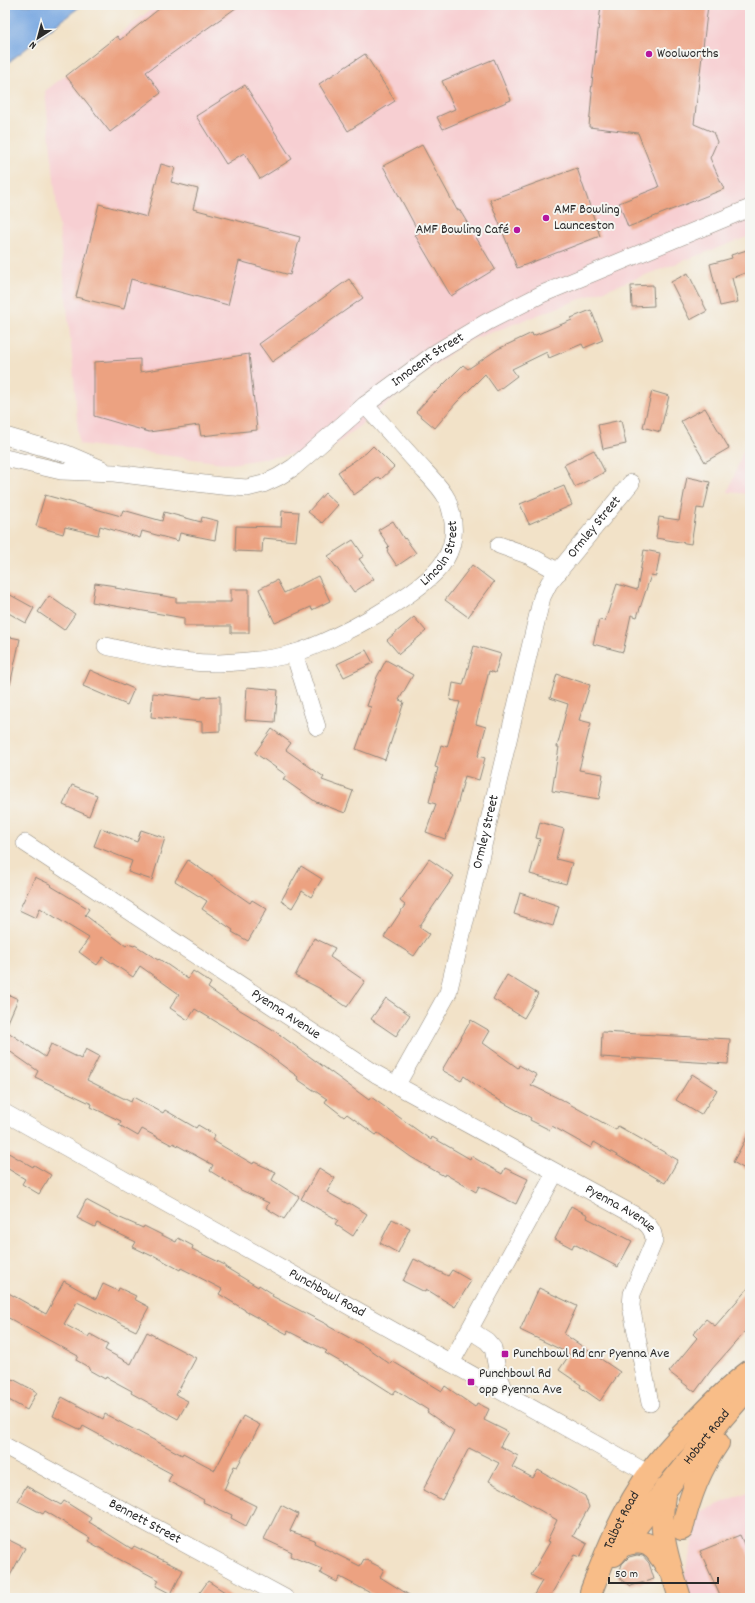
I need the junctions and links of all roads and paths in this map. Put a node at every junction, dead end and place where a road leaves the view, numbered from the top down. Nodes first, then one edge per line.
1 (750, 208) edge
2 (365, 405) junction
3 (5, 436) edge
4 (5, 458) edge
5 (114, 473) junction
6 (630, 483) dead end
7 (499, 545) dead end
8 (559, 572) junction
9 (106, 646) dead end
10 (294, 653) junction
11 (317, 727) dead end
12 (25, 843) dead end
13 (396, 1086) junction
14 (5, 1113) edge
15 (555, 1172) junction
16 (470, 1330) junction
17 (451, 1363) junction
18 (750, 1371) edge
19 (750, 1386) edge
20 (506, 1393) junction
21 (750, 1400) edge
22 (650, 1403) dead end
23 (690, 1427) junction
24 (5, 1446) edge
25 (650, 1474) junction
26 (665, 1489) junction
27 (682, 1529) junction
28 (620, 1546) junction
29 (678, 1591) edge
30 (589, 1595) edge
31 (285, 1598) edge

1 - 2 street, Innocent Street
2 - 5 street, Innocent Street
2 - 10 street, Lincoln Street
3 - 5 street, Innocent Street
4 - 5 street, Innocent Street
6 - 8 street, Ormley Street
7 - 8 street, Ormley Street
8 - 13 street, Ormley Street
9 - 10 street, Lincoln Street
10 - 11 street
12 - 13 street, Pyenna Avenue
13 - 15 street, Pyenna Avenue
14 - 17 street, Punchbowl Road
15 - 16 street
15 - 22 street, Pyenna Avenue
16 - 17 street
16 - 20 street
17 - 20 street, Punchbowl Road
18 - 23 main road, Hobart Road
19 - 26 main road, Hobart Road
20 - 25 street, Punchbowl Road
21 - 27 main road
23 - 25 main road, Hobart Road
23 - 26 main road, Hobart Road
24 - 31 street, Bennett Street
25 - 26 main road
25 - 30 main road, Talbot Road
26 - 27 main road
26 - 28 main road, Talbot Road
26 - 29 main road, Hobart Road
27 - 29 main road
28 - 29 main road
28 - 30 main road, Talbot Road

